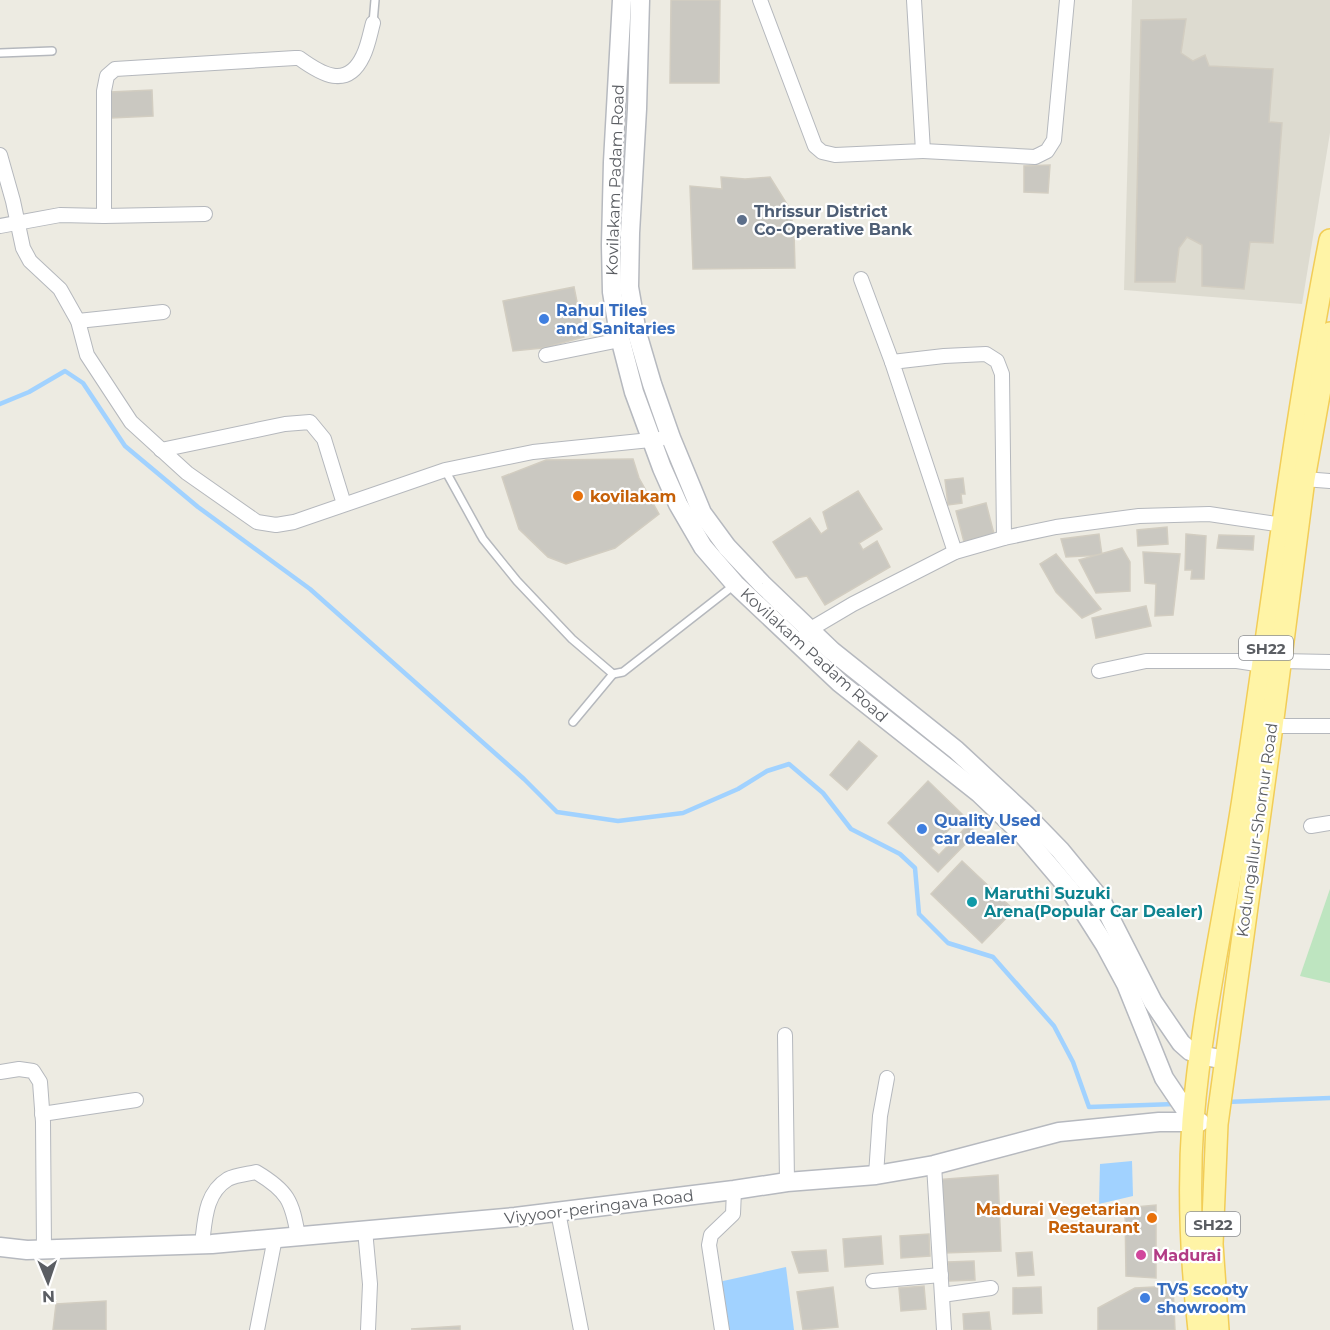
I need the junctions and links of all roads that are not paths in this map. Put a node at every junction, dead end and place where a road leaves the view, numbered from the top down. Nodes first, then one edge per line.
1 (375, 0) edge
2 (622, 0) edge
3 (640, 0) edge
4 (760, 0) edge
5 (914, 0) edge
6 (1066, 0) edge
7 (373, 23) joint
8 (52, 51) dead end
9 (0, 53) edge
10 (922, 151) junction
11 (0, 155) edge
12 (205, 214) dead end
13 (104, 216) junction
14 (17, 222) junction
15 (0, 226) edge
16 (1330, 240) edge
17 (861, 279) dead end
18 (163, 312) dead end
19 (78, 321) junction
20 (1330, 333) edge
21 (620, 340) junction
22 (546, 355) dead end
23 (892, 362) junction
24 (671, 438) junction
25 (652, 440) junction
26 (162, 450) junction
27 (445, 470) junction
28 (1304, 479) junction
29 (1330, 481) edge
30 (344, 504) junction
31 (1290, 526) junction
32 (1004, 537) junction
33 (955, 552) junction
34 (735, 584) junction
35 (803, 636) junction
36 (1330, 662) edge
37 (1272, 663) junction
38 (1099, 671) dead end
39 (612, 674) junction
40 (573, 722) dead end
41 (1272, 726) junction
42 (1330, 726) edge
43 (1330, 824) edge
44 (1311, 826) dead end
45 (785, 1035) dead end
46 (1200, 1055) junction
47 (1225, 1060) junction
48 (0, 1072) edge
49 (887, 1078) dead end
50 (1186, 1095) junction
51 (136, 1100) dead end
52 (42, 1114) junction
53 (1192, 1118) junction
54 (1217, 1121) junction
55 (934, 1166) junction
56 (876, 1175) junction
57 (786, 1182) junction
58 (734, 1190) junction
59 (558, 1212) junction
60 (365, 1230) junction
61 (298, 1236) junction
62 (275, 1238) junction
63 (202, 1244) junction
64 (0, 1247) edge
65 (44, 1250) junction
66 (941, 1275) junction
67 (873, 1281) dead end
68 (991, 1288) dead end
69 (942, 1296) junction
70 (257, 1330) edge
71 (368, 1330) edge
72 (581, 1330) edge
73 (722, 1330) edge
74 (944, 1330) edge
75 (1199, 1330) edge
76 (1218, 1330) edge

1 - 7 lane
2 - 21 main road, Kovilakam Padam Road
3 - 24 main road, Kovilakam Padam Road
4 - 10 street
5 - 10 street
6 - 10 street
7 - 13 street
8 - 9 lane
11 - 14 street
12 - 13 street
13 - 14 street
14 - 15 street
14 - 19 street
16 - 31 main road, Kodungallur-Shornur Road / SH22
17 - 23 street
18 - 19 street
19 - 26 street
20 - 28 main road, Kodungallur-Shornur Road / SH22
21 - 22 street
21 - 25 main road, Kovilakam Padam Road
23 - 32 street
23 - 33 street
24 - 25 street
24 - 35 main road, Kovilakam Padam Road
25 - 27 street
25 - 34 main road, Kovilakam Padam Road
26 - 30 street
26 - 30 street
27 - 30 street
27 - 39 lane
28 - 29 street
28 - 31 main road, Kodungallur-Shornur Road / SH22
31 - 32 street
31 - 37 main road, Kodungallur-Shornur Road / SH22
32 - 33 street
33 - 35 street
34 - 35 main road, Kovilakam Padam Road
34 - 39 lane
35 - 46 main road, Kovilakam Padam Road
35 - 50 main road, Kovilakam Padam Road
36 - 37 street
37 - 38 street
37 - 41 main road, Kodungallur-Shornur Road / SH22
37 - 46 main road, Kodungallur-Shornur Road / SH22
39 - 40 lane
41 - 42 street
41 - 47 main road, Kodungallur-Shornur Road / SH22
43 - 44 street
45 - 57 street
46 - 47 main road, Kovilakam Padam Road
46 - 50 main road, Kodungallur-Shornur Road / SH22
47 - 54 main road, Kodungallur-Shornur Road / SH22
48 - 52 street
49 - 56 street
50 - 53 main road, Kodungallur-Shornur Road / SH22
51 - 52 street
52 - 65 street
53 - 54 main road, Viyyoor-peringava Road
53 - 55 main road, Viyyoor-peringava Road
53 - 75 main road, SH22
54 - 76 main road, Kodungallur-Shornur Road / SH22
55 - 56 main road, Viyyoor-peringava Road
55 - 66 street
56 - 57 main road, Viyyoor-peringava Road
57 - 58 main road, Viyyoor-peringava Road
58 - 59 main road, Viyyoor-peringava Road
58 - 73 street
59 - 60 main road, Viyyoor-peringava Road
59 - 72 street
60 - 61 main road, Viyyoor-peringava Road
60 - 71 street
61 - 62 main road, Viyyoor-peringava Road
61 - 63 street
62 - 63 main road, Viyyoor-peringava Road
62 - 70 street
63 - 65 main road, Viyyoor-peringava Road
64 - 65 main road, Viyyoor-peringava Road
66 - 67 street
66 - 69 street
68 - 69 street
69 - 74 street

